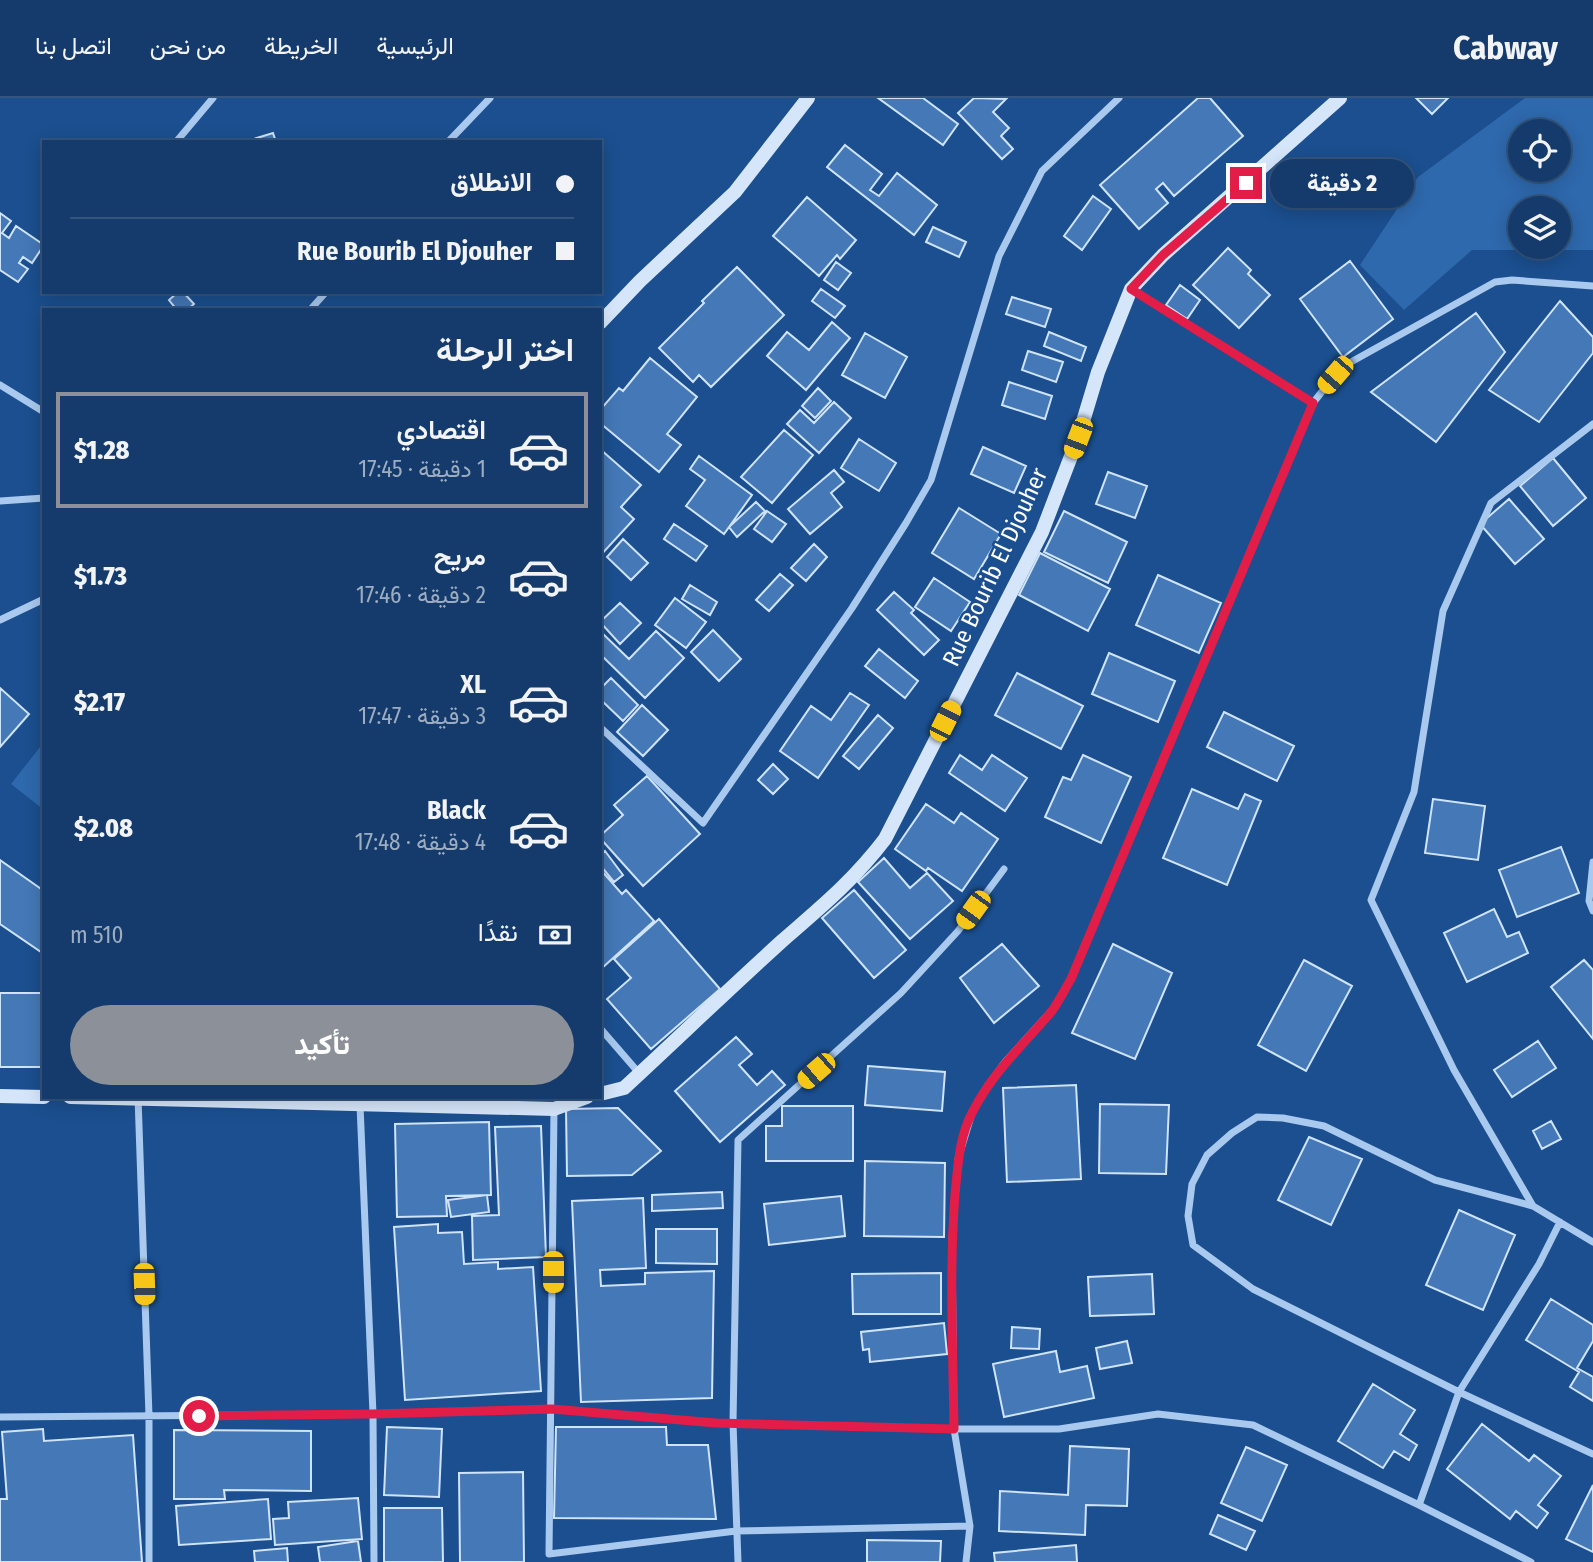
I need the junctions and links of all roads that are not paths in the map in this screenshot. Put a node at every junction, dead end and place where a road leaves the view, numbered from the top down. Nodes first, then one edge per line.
1 (213, 98) edge
2 (490, 98) edge
3 (808, 98) edge
4 (1119, 98) edge
5 (1340, 98) edge
6 (178, 140) edge
7 (451, 140) edge
8 (1593, 286) edge
9 (1131, 289) junction
10 (324, 294) edge
11 (312, 308) edge
12 (602, 321) edge
13 (0, 385) edge
14 (1313, 403) junction
15 (42, 411) edge
16 (1593, 424) edge
17 (42, 498) edge
18 (0, 501) edge
19 (42, 600) edge
20 (0, 620) edge
21 (602, 729) edge
22 (1593, 862) edge
23 (1003, 869) dead end
24 (1593, 911) edge
25 (602, 1030) edge
26 (639, 1074) junction
27 (602, 1094) edge
28 (0, 1096) edge
29 (42, 1097) edge
30 (138, 1099) edge
31 (170, 1099) edge
32 (582, 1099) edge
33 (360, 1105) junction
34 (554, 1109) junction
35 (1533, 1206) junction
36 (1560, 1222) junction
37 (1593, 1242) edge
38 (1459, 1392) junction
39 (552, 1409) junction
40 (373, 1414) junction
41 (149, 1416) junction
42 (0, 1417) edge
43 (733, 1423) junction
44 (954, 1429) junction
45 (1593, 1454) edge
46 (1419, 1505) junction
47 (970, 1526) junction
48 (736, 1531) junction
49 (149, 1562) edge
50 (374, 1562) edge
51 (738, 1562) edge
52 (966, 1562) edge
53 (1531, 1562) edge

1 - 6 street
2 - 7 street
3 - 12 main road
4 - 21 street
5 - 9 main road, Rue Bourib El Djouher
8 - 14 street
9 - 14 street
9 - 26 main road, Rue Bourib El Djouher
10 - 11 street
13 - 15 street
14 - 44 street
16 - 35 street
17 - 18 street
19 - 20 street
22 - 24 street
23 - 43 street
25 - 26 street
26 - 27 main road, Rue Bourib El Djouher
28 - 29 main road
30 - 41 street
31 - 33 main road
32 - 34 main road
33 - 34 main road
33 - 40 street
34 - 39 street
35 - 36 street
35 - 38 street
36 - 37 street
36 - 38 street
38 - 45 street
38 - 46 street
39 - 40 street
39 - 43 street
39 - 48 street
40 - 41 street
40 - 50 street
41 - 42 street
41 - 49 street
43 - 44 street
43 - 48 street
44 - 46 street
44 - 47 street
46 - 53 street
47 - 48 street
47 - 52 street
48 - 51 street

